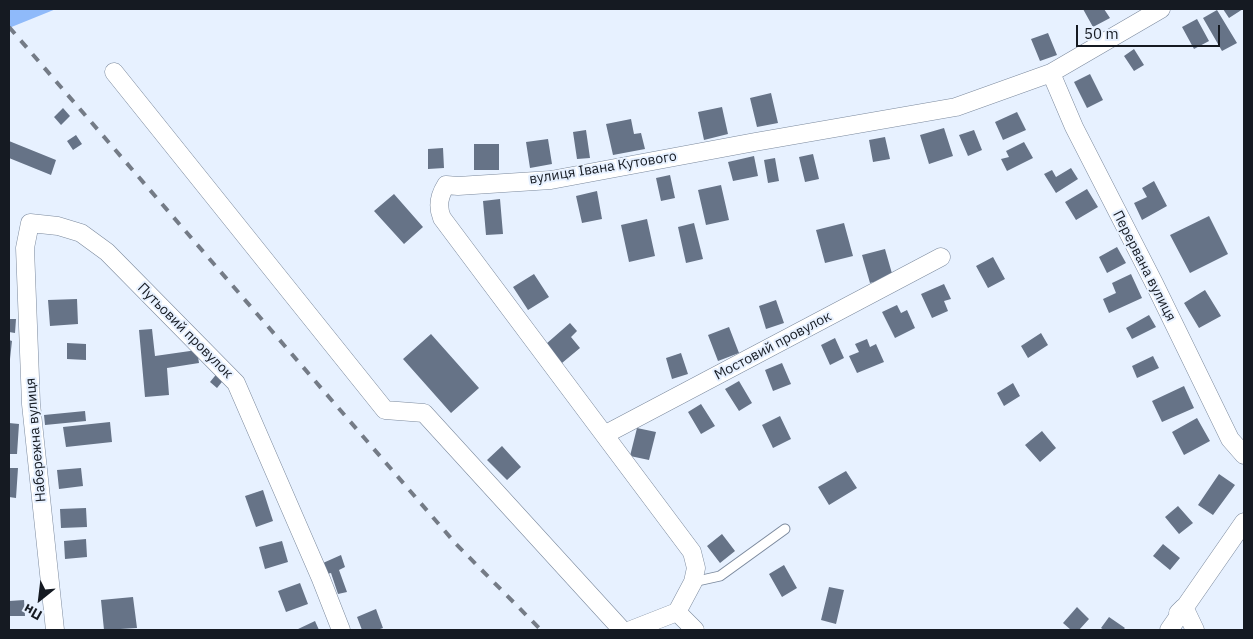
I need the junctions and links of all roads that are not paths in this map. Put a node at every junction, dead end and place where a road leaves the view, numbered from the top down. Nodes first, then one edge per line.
1 (1160, 9) edge
2 (114, 72) dead end
3 (1051, 73) junction
4 (25, 248) joint
5 (941, 258) dead end
6 (606, 434) junction
7 (1244, 455) edge
8 (1244, 522) edge
9 (785, 529) dead end
10 (693, 582) junction
11 (1184, 607) junction
12 (677, 612) junction
13 (55, 630) edge
14 (341, 630) edge
15 (622, 630) edge
16 (631, 630) edge
17 (695, 630) edge
18 (1162, 630) edge
19 (1169, 630) edge
20 (1196, 630) edge

1 - 3 street, вулиця Івана Кутового
2 - 15 street
3 - 6 street, вулиця Івана Кутового
3 - 7 street, Перервана вулиця
4 - 13 street, Набережна вулиця
4 - 14 street, Путьовий провулок
5 - 6 street, Мостовий провулок
6 - 10 street, вулиця Івана Кутового
8 - 11 street
9 - 10 lane
10 - 12 street, вулиця Івана Кутового
11 - 18 street
11 - 19 street
11 - 20 street
12 - 16 street
12 - 17 street

